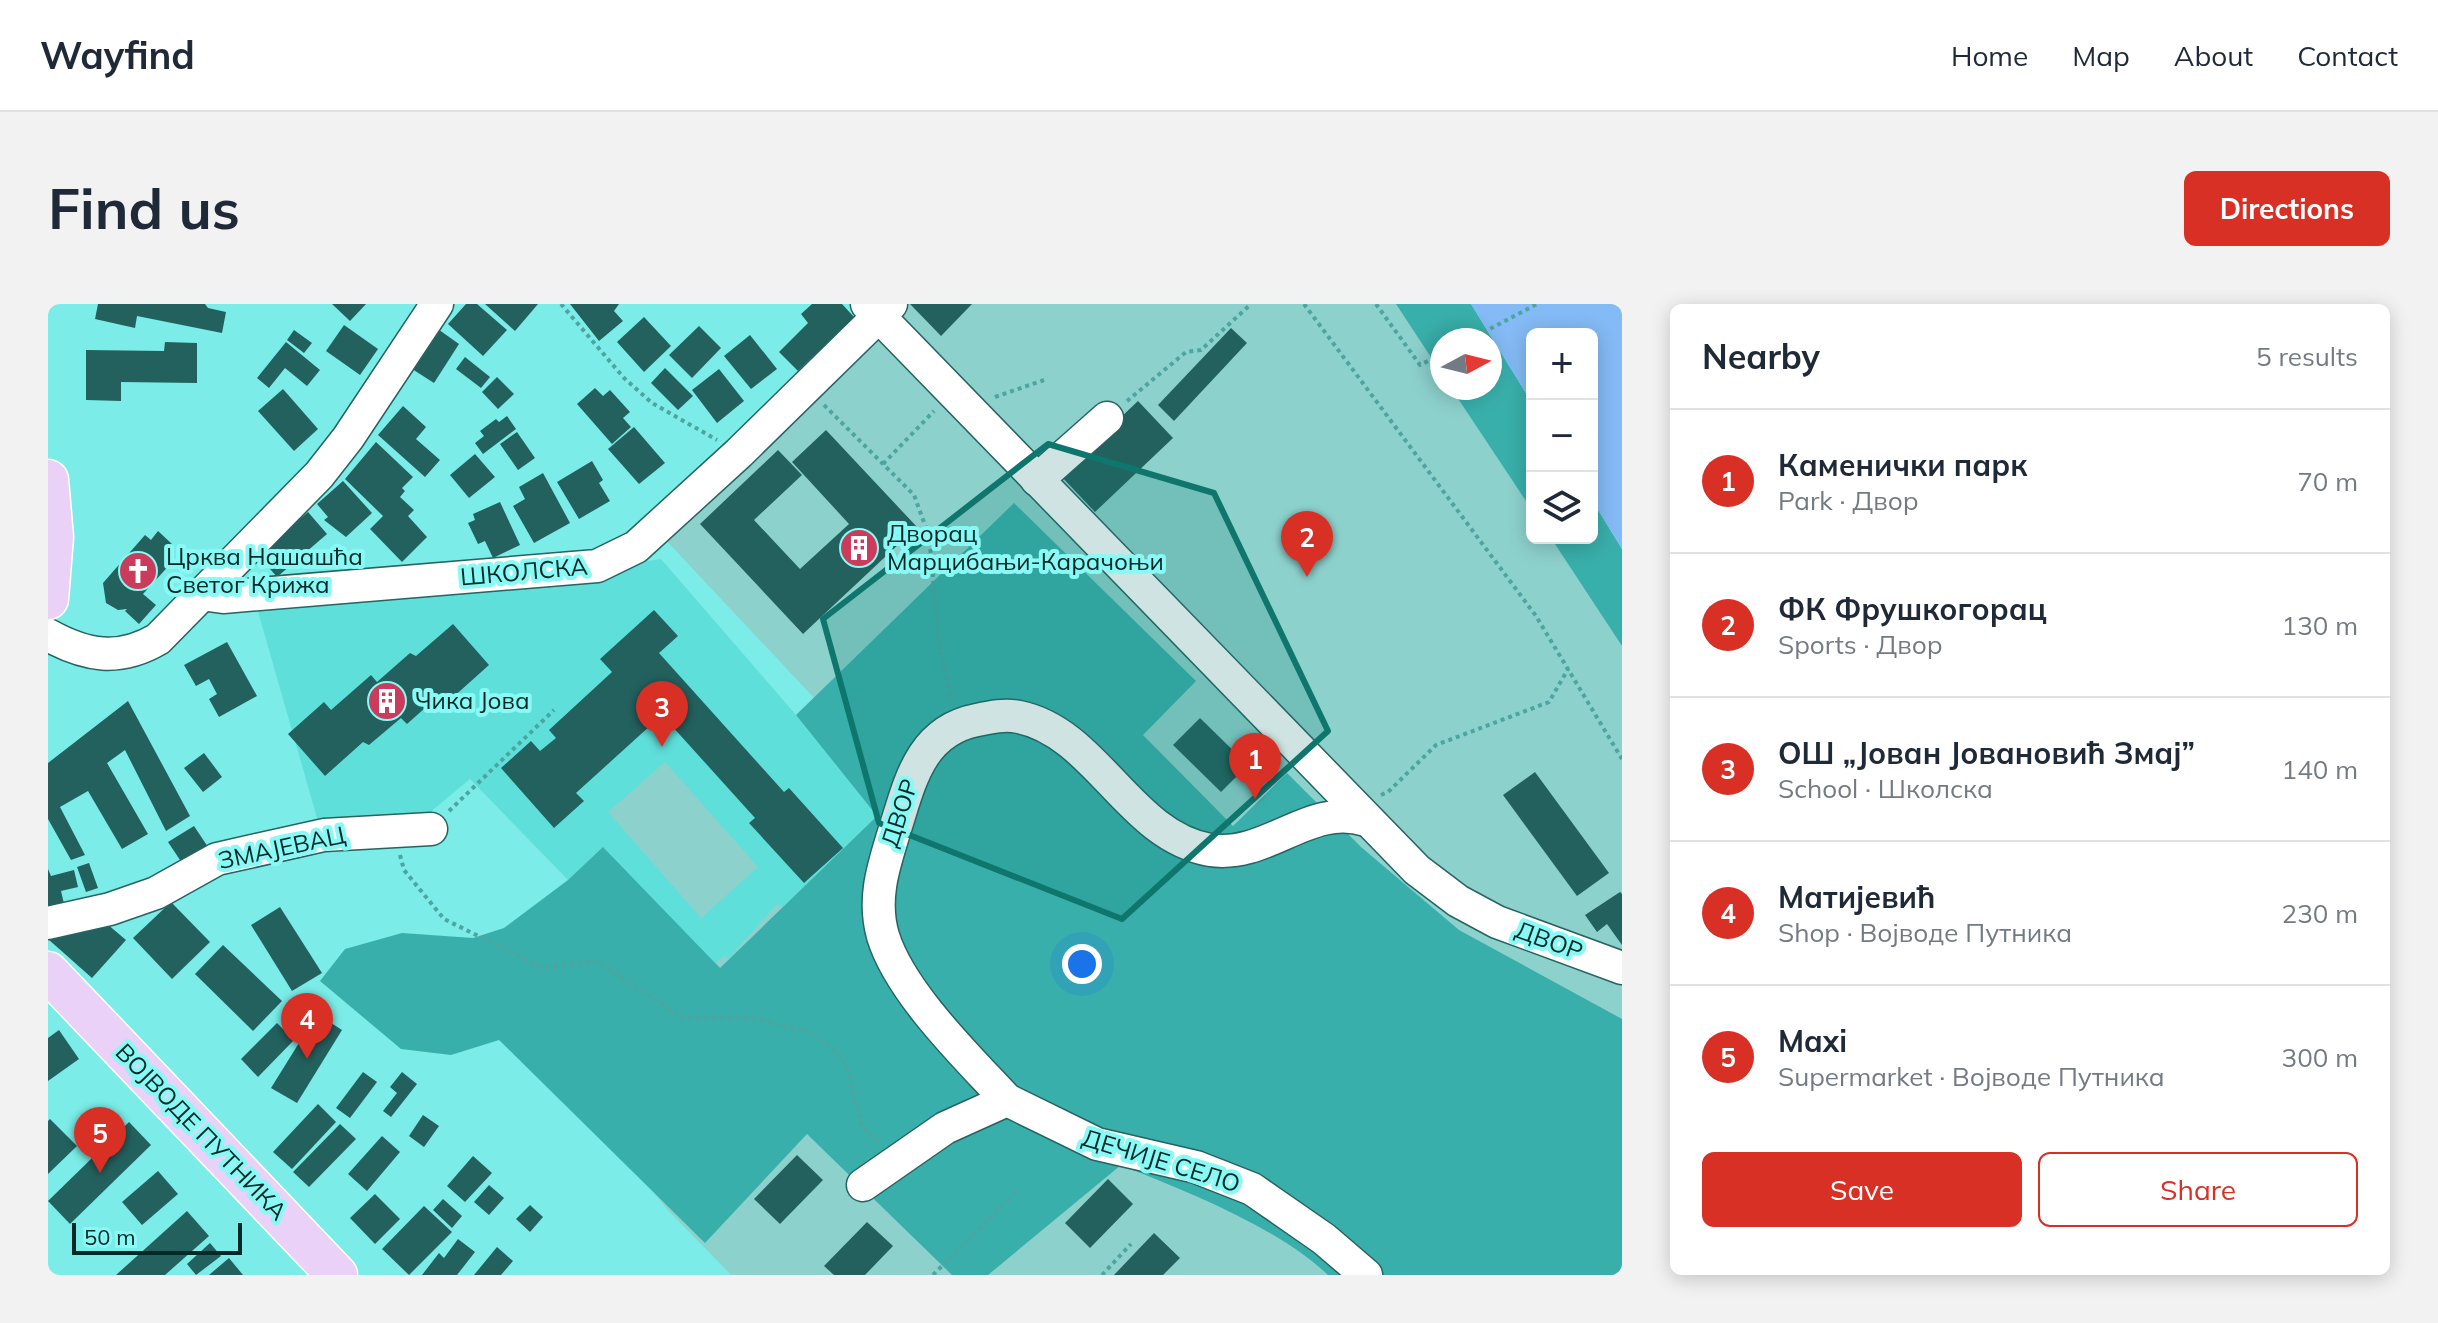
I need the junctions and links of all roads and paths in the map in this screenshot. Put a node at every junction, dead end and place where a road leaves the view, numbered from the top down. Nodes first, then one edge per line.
1 (437, 304) edge
2 (561, 304) edge
3 (1251, 304) edge
4 (1304, 304) edge
5 (1376, 304) edge
6 (1537, 304) edge
7 (879, 308) edge
8 (1492, 328) edge
9 (1430, 360) edge
10 (1044, 380) dead end
11 (806, 388) junction
12 (947, 407) junction
13 (1107, 418) joint
14 (739, 453) junction
15 (883, 464) junction
16 (48, 480) edge
17 (1037, 480) junction
18 (201, 594) junction
19 (48, 599) edge
20 (48, 635) edge
21 (1568, 669) junction
22 (952, 701) dead end
23 (554, 710) dead end
24 (1622, 759) edge
25 (1360, 813) junction
26 (431, 829) joint
27 (377, 832) junction
28 (48, 923) edge
29 (1622, 968) edge
30 (53, 988) edge
31 (1007, 1100) junction
32 (897, 1160) junction
33 (863, 1185) dead end
34 (1019, 1189) dead end
35 (1131, 1244) dead end
36 (337, 1275) edge
37 (933, 1275) edge
38 (1102, 1275) edge
39 (1366, 1275) edge

1 - 18 street
2 - 14 path
3 - 13 path
4 - 21 path
5 - 9 path
6 - 8 path
7 - 11 street, ШКОЛСКА
7 - 12 street, ДВОР
10 - 12 path
11 - 14 street, ШКОЛСКА
11 - 15 path
12 - 15 path
12 - 17 street, ДВОР
13 - 17 street
14 - 18 street, ШКОЛСКА
15 - 22 path
16 - 19 main road
17 - 25 street, ДВОР
18 - 20 street
21 - 24 path
21 - 25 path
23 - 26 path
25 - 29 street, ДВОР
25 - 31 street, ДВОР
26 - 27 street, ЗМАЈЕВАЦ
27 - 28 street, ЗМАЈЕВАЦ
27 - 32 path
30 - 36 main road, ВОЈВОДЕ ПУТНИКА
31 - 32 street
31 - 39 street, ДЕЧИЈЕ СЕЛО
32 - 33 street
34 - 37 path
35 - 38 path

